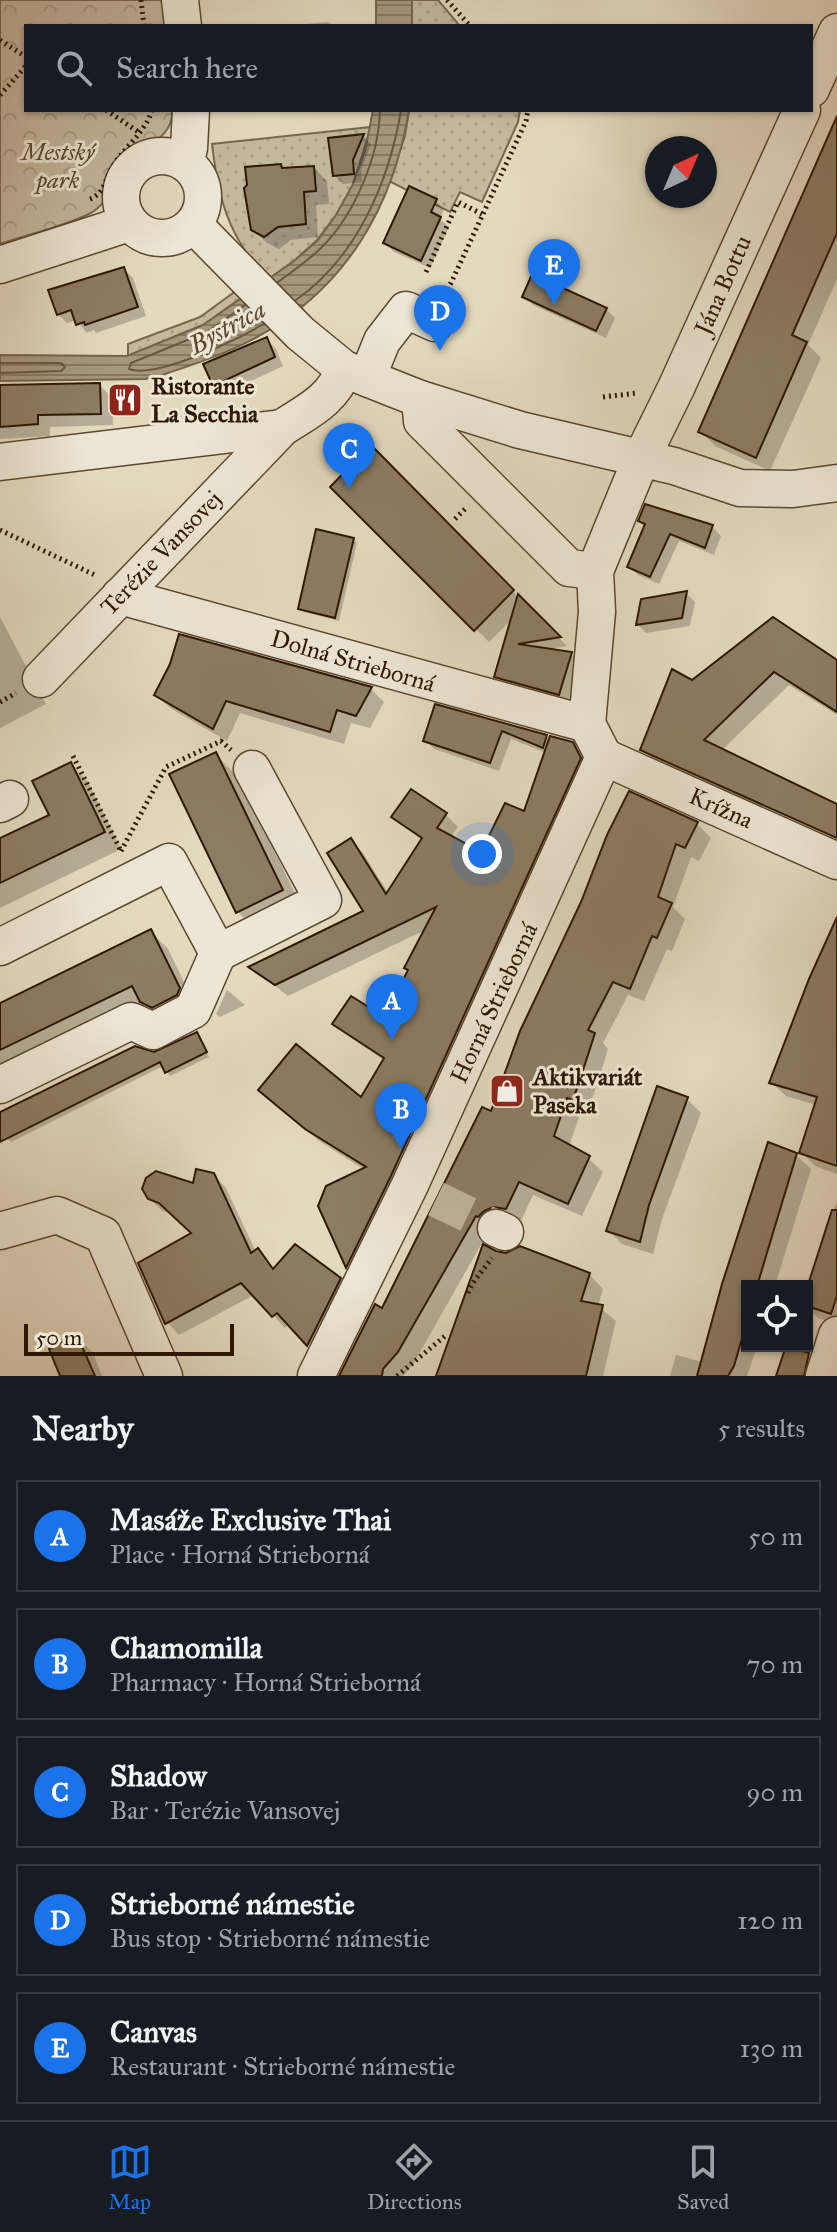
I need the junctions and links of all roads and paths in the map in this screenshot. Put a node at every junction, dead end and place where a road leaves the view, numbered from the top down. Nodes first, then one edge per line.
1 (141, 0) edge
2 (180, 0) edge
3 (447, 0) edge
4 (144, 24) edge
5 (183, 24) edge
6 (468, 24) edge
7 (837, 32) edge
8 (0, 40) edge
9 (24, 56) edge
10 (24, 68) edge
11 (813, 85) edge
12 (0, 95) edge
13 (109, 112) edge
14 (151, 112) edge
15 (191, 112) edge
16 (528, 112) edge
17 (801, 112) edge
18 (140, 133) junction
19 (185, 163) junction
20 (83, 205) dead end
21 (482, 214) junction
22 (129, 223) junction
23 (193, 224) junction
24 (0, 265) edge
25 (426, 272) dead end
26 (430, 320) joint
27 (356, 374) junction
28 (420, 399) junction
29 (282, 428) junction
30 (641, 459) junction
31 (0, 462) edge
32 (837, 483) edge
33 (0, 530) edge
34 (595, 571) junction
35 (113, 588) junction
36 (41, 679) dead end
37 (587, 724) junction
38 (73, 756) dead end
39 (604, 757) junction
40 (252, 769) joint
41 (108, 858) dead end
42 (837, 861) edge
43 (144, 863) junction
44 (0, 947) edge
45 (218, 953) junction
46 (0, 1085) edge
47 (500, 1230) dead end
48 (0, 1231) edge
49 (468, 1293) dead end
50 (837, 1335) edge
51 (445, 1336) dead end
52 (164, 1376) edge
53 (316, 1376) edge
54 (397, 1376) edge
55 (824, 1376) edge

1 - 4 path
2 - 5 street
3 - 6 path
7 - 11 street
8 - 9 path
10 - 12 path
13 - 18 path
14 - 18 path
15 - 19 street
16 - 21 path
17 - 30 street, Jána Bottu
18 - 20 path
19 - 22 street
19 - 23 street
21 - 25 path
21 - 26 path
22 - 23 street
22 - 24 street
23 - 27 street
26 - 27 street, Terézie Vansovej
27 - 28 street
27 - 29 street, Terézie Vansovej
28 - 30 street
28 - 34 street
29 - 31 street, Terézie Vansovej
29 - 35 street, Terézie Vansovej
30 - 32 street
30 - 34 street, Jána Bottu
33 - 35 path
34 - 37 street
35 - 36 street, Terézie Vansovej
35 - 37 street, Dolná Strieborná
37 - 39 street
38 - 43 path
39 - 42 street, Krížna
39 - 53 street, Horná Strieborná
40 - 43 path
40 - 45 street
41 - 43 path
43 - 44 street
43 - 45 street
45 - 46 street
47 - 49 path
48 - 52 street
50 - 55 street
51 - 54 path

